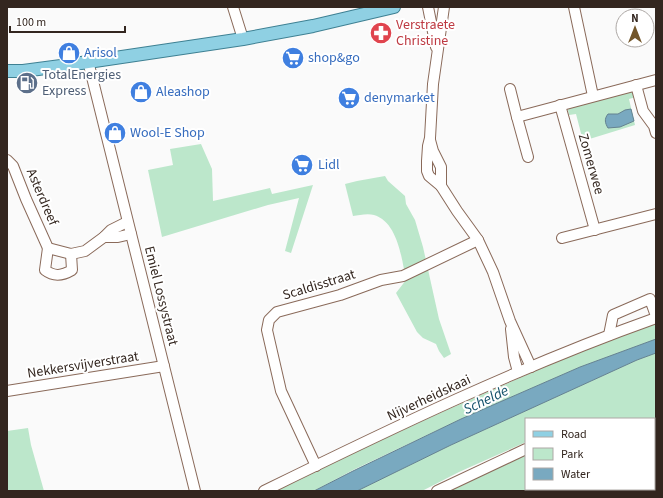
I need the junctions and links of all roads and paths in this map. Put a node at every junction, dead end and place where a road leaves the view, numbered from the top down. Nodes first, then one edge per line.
1 (233, 7) edge
2 (394, 7) edge
3 (428, 7) edge
4 (444, 7) edge
5 (574, 7) edge
6 (243, 39) junction
7 (437, 55) junction
8 (88, 62) junction
9 (7, 71) edge
10 (656, 80) edge
11 (636, 85) junction
12 (510, 89) dead end
13 (593, 96) junction
14 (560, 105) junction
15 (517, 117) junction
16 (655, 129) edge
17 (528, 157) dead end
18 (7, 160) edge
19 (656, 214) edge
20 (127, 222) junction
21 (595, 230) junction
22 (131, 234) junction
23 (104, 236) junction
24 (562, 238) dead end
25 (478, 240) junction
26 (48, 248) junction
27 (71, 254) junction
28 (656, 317) edge
29 (510, 321) junction
30 (609, 335) junction
31 (164, 366) junction
32 (531, 366) junction
33 (518, 372) junction
34 (7, 391) edge
35 (525, 449) edge
36 (316, 466) junction
37 (194, 491) edge
38 (264, 491) edge
39 (437, 491) edge

1 - 6 street
2 - 6 main road
3 - 7 street
4 - 7 street
5 - 13 street
6 - 8 main road
7 - 25 street
8 - 9 main road
8 - 20 street, Emiel Lossystraat
10 - 11 street
11 - 13 street
11 - 16 street
12 - 15 street
13 - 14 street
14 - 15 street
14 - 21 street, Zomerwee
15 - 17 street
18 - 26 street, Asterdreef
19 - 21 street
20 - 22 street, Emiel Lossystraat
20 - 23 street
21 - 24 street
22 - 23 street
22 - 31 street, Emiel Lossystraat
23 - 27 street
25 - 29 street
25 - 36 street, Scaldisstraat
26 - 27 street, Asterdreef
26 - 27 street, Asterdreef
28 - 30 street, Nijverheidskaai
28 - 30 street, Nijverheidskaai
29 - 32 street
29 - 33 street
30 - 32 street, Nijverheidskaai
31 - 34 street, Nekkersvijverstraat
31 - 37 street, Emiel Lossystraat
32 - 33 street, Nijverheidskaai
33 - 36 street, Nijverheidskaai
35 - 39 street
36 - 38 street, Nijverheidskaai

